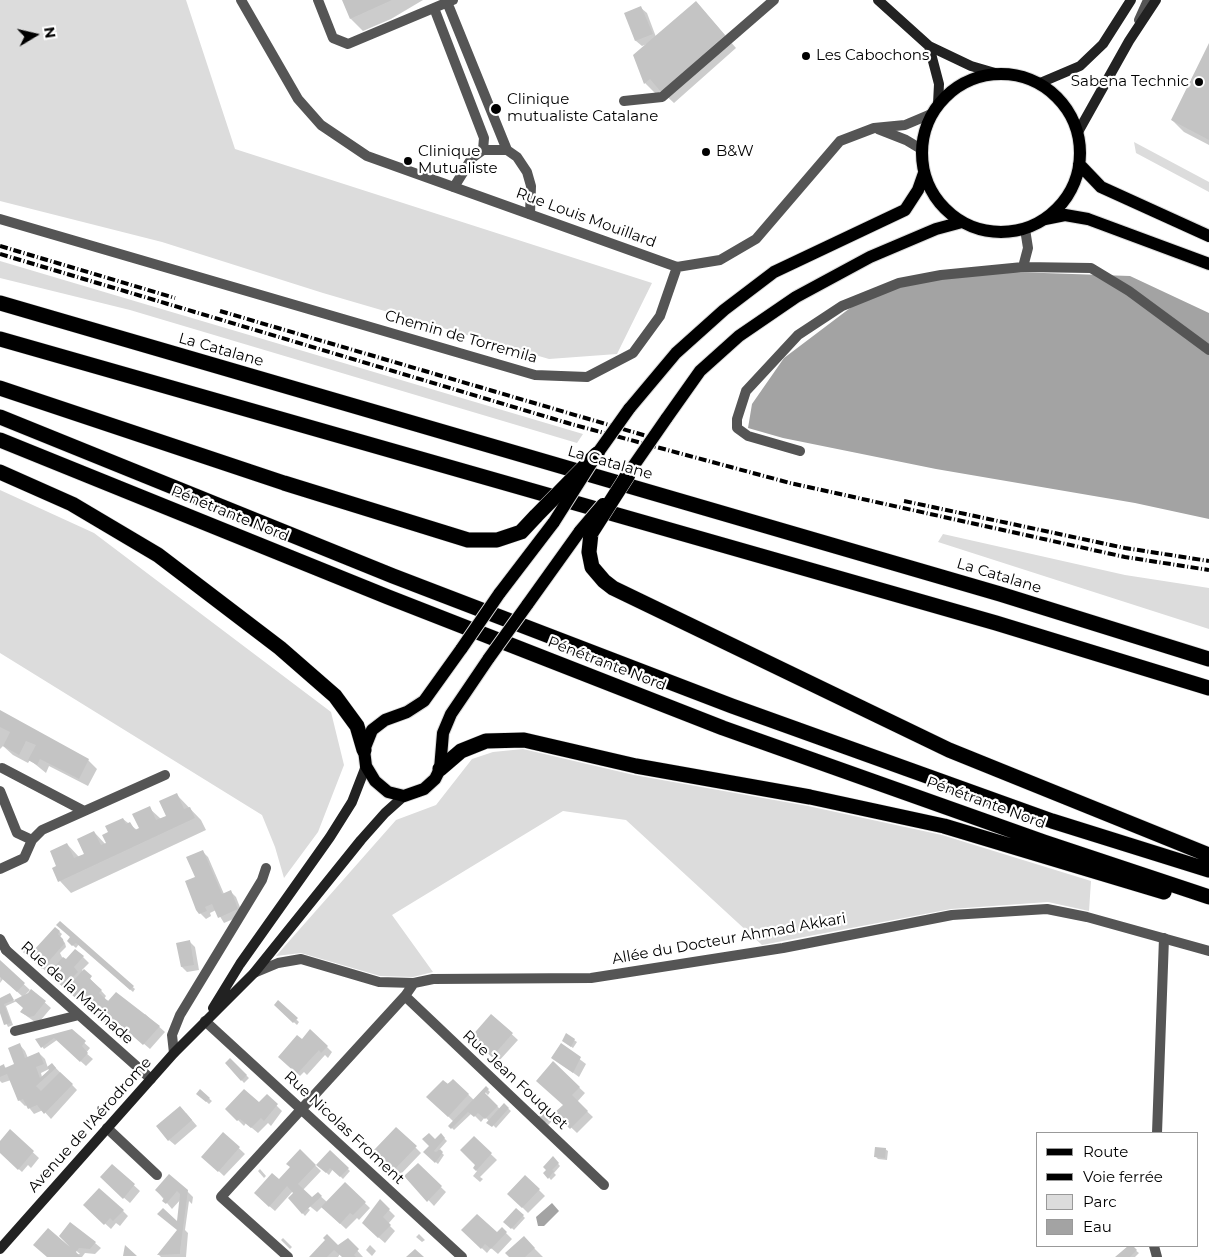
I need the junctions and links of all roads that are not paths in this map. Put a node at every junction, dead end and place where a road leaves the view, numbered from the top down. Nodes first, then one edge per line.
1 (241, 0) edge
2 (318, 0) edge
3 (774, 0) edge
4 (878, 0) edge
5 (1131, 0) edge
6 (1148, 0) edge
7 (1156, 0) edge
8 (450, 1) edge
9 (434, 8) junction
10 (1129, 42) junction
11 (929, 46) junction
12 (995, 73) junction
13 (1040, 83) junction
14 (624, 100) dead end
15 (934, 109) junction
16 (874, 128) junction
17 (1078, 132) junction
18 (921, 149) junction
19 (483, 150) junction
20 (507, 150) junction
21 (1080, 164) junction
22 (924, 173) junction
23 (454, 186) junction
24 (530, 214) junction
25 (0, 219) edge
26 (1045, 219) junction
27 (962, 222) junction
28 (1025, 228) junction
29 (1209, 236) edge
30 (1209, 264) edge
31 (676, 266) junction
32 (1023, 267) junction
33 (0, 303) edge
34 (0, 339) edge
35 (1209, 350) edge
36 (0, 388) edge
37 (0, 417) edge
38 (0, 440) edge
39 (800, 451) dead end
40 (597, 454) junction
41 (0, 472) edge
42 (628, 475) joint
43 (586, 532) junction
44 (1209, 659) edge
45 (1209, 688) edge
46 (364, 750) junction
47 (366, 766) junction
48 (440, 769) junction
49 (1, 770) edge
50 (165, 775) dead end
51 (0, 791) edge
52 (404, 796) junction
53 (84, 811) junction
54 (32, 840) junction
55 (1209, 855) edge
56 (266, 868) dead end
57 (0, 869) edge
58 (1209, 870) edge
59 (1209, 897) edge
60 (1209, 904) edge
61 (1164, 938) junction
62 (0, 939) edge
63 (1209, 951) edge
64 (254, 974) junction
65 (414, 983) junction
66 (405, 996) junction
67 (79, 1014) junction
68 (205, 1021) junction
69 (15, 1031) dead end
70 (174, 1053) junction
71 (151, 1079) junction
72 (301, 1108) junction
73 (107, 1128) junction
74 (1157, 1132) edge
75 (157, 1175) dead end
76 (604, 1185) dead end
77 (0, 1249) edge
78 (288, 1257) edge
79 (462, 1257) edge

1 - 23 street, Rue Louis Mouillard
2 - 9 street
3 - 14 street
4 - 11 main road
5 - 13 main road
6 - 10 street
7 - 10 main road
8 - 9 street
8 - 20 street
9 - 19 street
10 - 17 main road
11 - 12 main road
11 - 15 main road
12 - 13 main road
12 - 15 main road
13 - 17 main road
15 - 16 street
15 - 18 main road
16 - 18 street
16 - 31 street
17 - 21 main road
18 - 22 main road
19 - 20 street
19 - 23 street
20 - 24 street
21 - 26 main road
21 - 29 main road
22 - 27 main road
22 - 40 main road, bridge
23 - 24 street, Rue Louis Mouillard
24 - 31 street, Rue Louis Mouillard
25 - 31 street, Chemin de Torremila
26 - 28 main road
26 - 30 main road
27 - 28 main road
27 - 42 main road, bridge
28 - 32 street
32 - 35 street
32 - 39 street
33 - 44 highway, La Catalane
34 - 45 highway
36 - 40 highway, bridge
37 - 58 highway, Pénétrante Nord
38 - 59 highway, Pénétrante Nord
40 - 46 main road, bridge
41 - 46 highway
42 - 43 highway, bridge
43 - 48 main road, bridge
43 - 55 highway
46 - 47 main road
47 - 52 main road
47 - 68 main road, Avenue de l'Aérodrome
48 - 52 main road
48 - 60 highway
49 - 53 street
50 - 53 street
51 - 54 street
52 - 64 main road, Avenue de l'Aérodrome
53 - 54 street
54 - 57 street
56 - 70 street
61 - 63 street, Allée du Docteur Ahmad Akkari
61 - 65 street, Allée du Docteur Ahmad Akkari
61 - 74 street
62 - 67 street, Rue de la Marinade
64 - 65 street, Allée du Docteur Ahmad Akkari
64 - 68 main road, Avenue de l'Aérodrome
65 - 66 street
66 - 72 street
66 - 76 street, Rue Jean Fouquet
67 - 69 street
67 - 71 street, Rue de la Marinade
68 - 70 main road, Avenue de l'Aérodrome
68 - 72 street, Rue Nicolas Froment
70 - 71 main road, Avenue de l'Aérodrome
71 - 73 main road, Avenue de l'Aérodrome
72 - 78 street
72 - 79 street, Rue Nicolas Froment
73 - 75 street
73 - 77 main road, Avenue de l'Aérodrome

